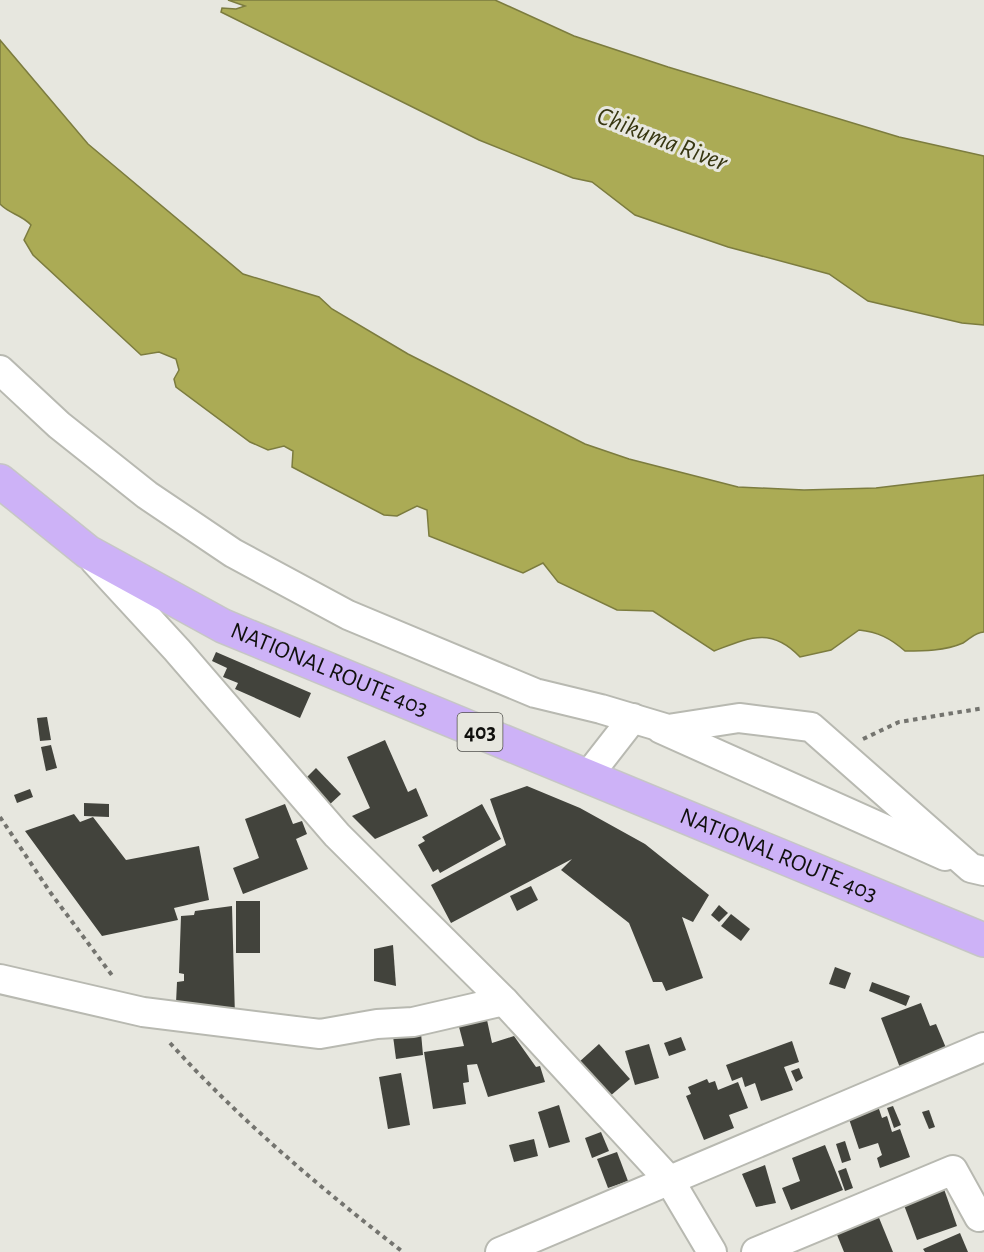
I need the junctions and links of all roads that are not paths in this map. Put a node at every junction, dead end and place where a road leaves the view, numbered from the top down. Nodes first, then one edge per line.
1 (0, 370) edge
2 (0, 481) edge
3 (88, 552) junction
4 (639, 720) junction
5 (587, 777) junction
6 (977, 869) edge
7 (984, 940) edge
8 (0, 979) edge
9 (504, 1001) junction
10 (984, 1047) edge
11 (670, 1181) junction
12 (982, 1221) edge
13 (815, 1241) edge
14 (500, 1252) edge
15 (712, 1252) edge
16 (756, 1252) edge

1 - 4 street
2 - 3 highway, NATIONAL ROUTE 403 / 403
3 - 5 highway, NATIONAL ROUTE 403 / 403
3 - 9 street
4 - 5 street
4 - 6 street
4 - 6 street
5 - 7 highway, NATIONAL ROUTE 403 / 403
8 - 9 street
9 - 11 street
10 - 11 street
11 - 14 street
11 - 15 street
12 - 13 street
13 - 16 street

